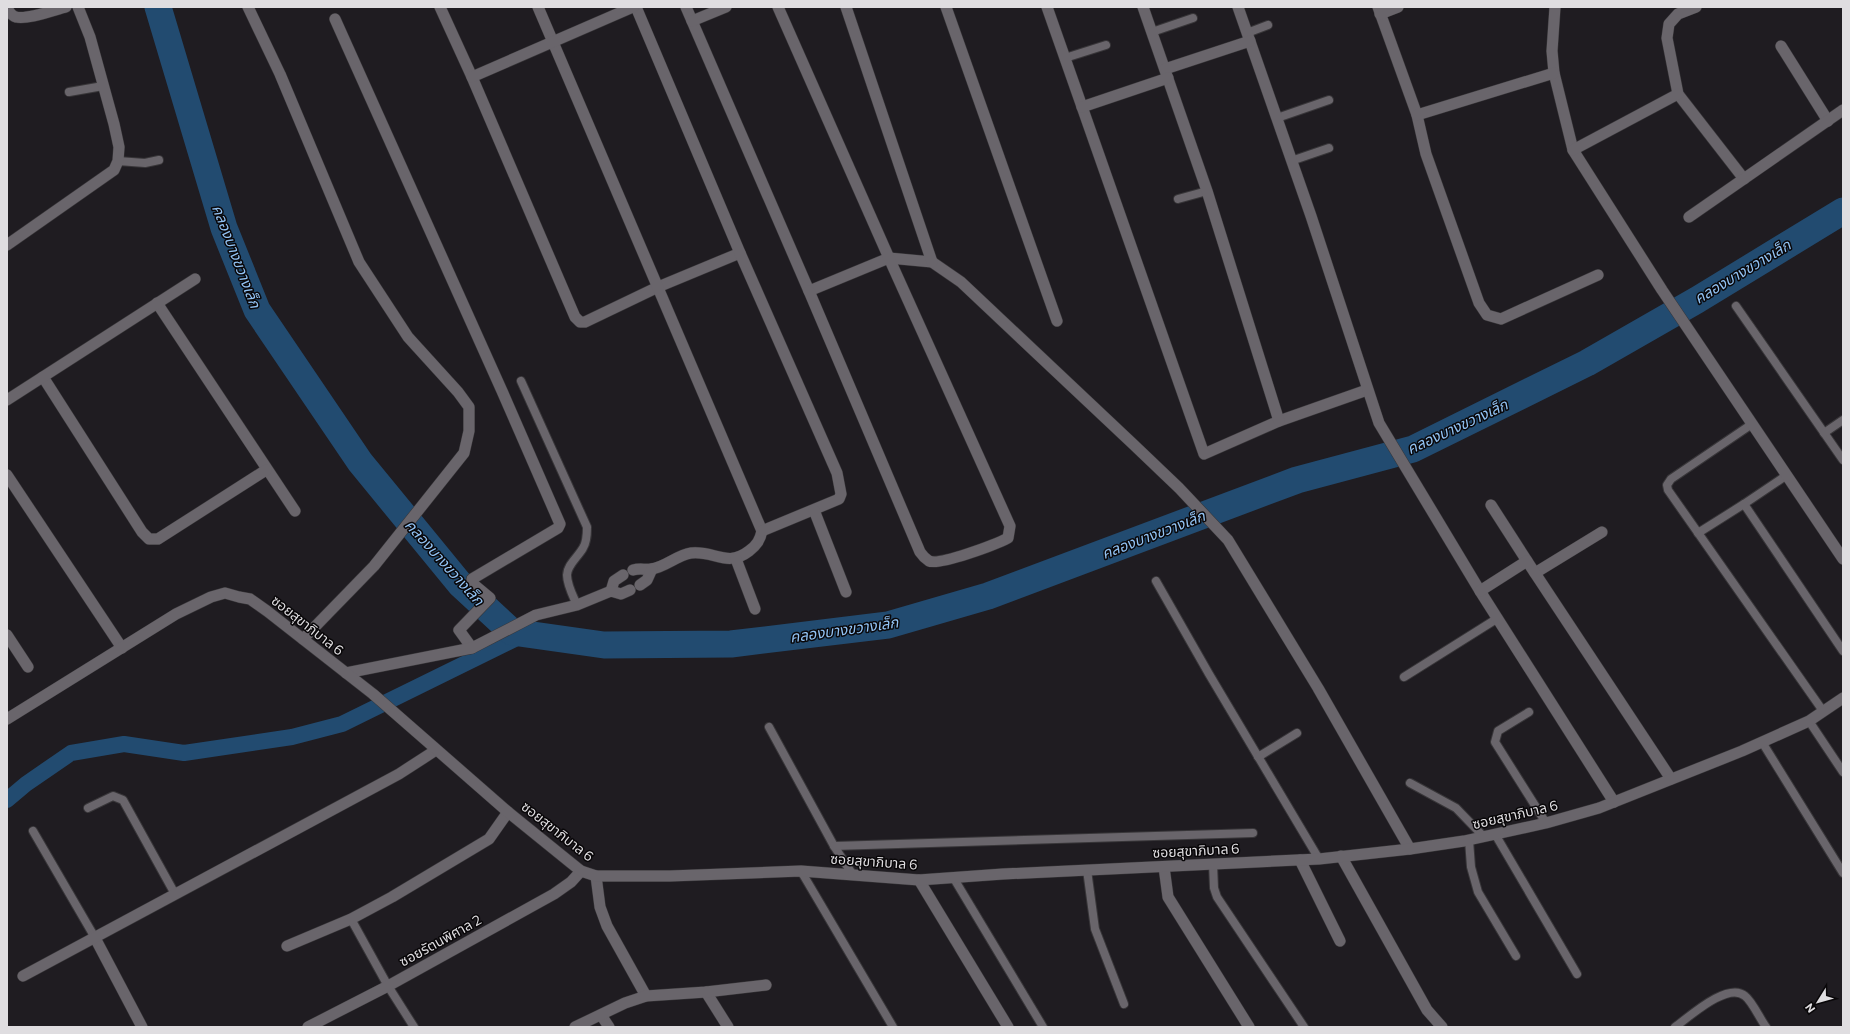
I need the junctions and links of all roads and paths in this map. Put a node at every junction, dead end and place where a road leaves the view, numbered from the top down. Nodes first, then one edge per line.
1 (66, 7) edge
2 (78, 7) edge
3 (248, 7) edge
4 (440, 7) edge
5 (538, 7) edge
6 (634, 7) edge
7 (686, 7) edge
8 (726, 7) edge
9 (778, 7) edge
10 (846, 7) edge
11 (946, 7) edge
12 (1047, 7) edge
13 (1143, 7) edge
14 (1238, 7) edge
15 (1398, 7) edge
16 (1555, 7) edge
17 (1696, 7) edge
18 (7, 8) edge
19 (1379, 10) edge
20 (1193, 18) dead end
21 (335, 19) dead end
22 (692, 21) junction
23 (1268, 25) dead end
24 (1152, 32) junction
25 (1248, 37) junction
26 (553, 42) junction
27 (1106, 45) dead end
28 (1781, 46) dead end
29 (1065, 58) junction
30 (1554, 73) junction
31 (1166, 74) junction
32 (472, 77) junction
33 (103, 86) junction
34 (69, 92) dead end
35 (1678, 94) junction
36 (1329, 100) dead end
37 (1082, 107) junction
38 (1843, 110) edge
39 (1416, 115) junction
40 (1277, 118) junction
41 (1828, 121) junction
42 (1329, 148) dead end
43 (1573, 150) junction
44 (159, 160) dead end
45 (118, 161) junction
46 (1291, 161) junction
47 (1744, 179) junction
48 (1207, 191) junction
49 (1178, 199) dead end
50 (1689, 217) dead end
51 (7, 245) edge
52 (740, 253) junction
53 (889, 258) junction
54 (932, 262) junction
55 (1598, 275) dead end
56 (195, 280) dead end
57 (658, 288) junction
58 (809, 291) junction
59 (157, 303) junction
60 (1736, 306) dead end
61 (1057, 321) dead end
62 (43, 377) junction
63 (521, 380) dead end
64 (1367, 390) junction
65 (7, 400) edge
66 (1843, 420) edge
67 (1279, 421) junction
68 (1752, 424) junction
69 (1824, 433) junction
70 (1843, 460) edge
71 (266, 470) junction
72 (7, 474) edge
73 (1787, 476) junction
74 (1744, 504) junction
75 (1491, 505) dead end
76 (814, 510) junction
77 (295, 511) dead end
78 (762, 531) junction
79 (1602, 532) dead end
80 (1698, 533) junction
81 (736, 559) junction
82 (1843, 559) edge
83 (1527, 561) junction
84 (652, 569) junction
85 (1535, 573) junction
86 (1156, 581) dead end
87 (640, 585) dead end
88 (611, 590) junction
89 (630, 590) dead end
90 (1480, 591) junction
91 (846, 592) dead end
92 (577, 605) junction
93 (755, 609) dead end
94 (1498, 618) junction
95 (7, 635) edge
96 (303, 639) junction
97 (122, 648) junction
98 (472, 648) junction
99 (1843, 651) edge
100 (28, 667) dead end
101 (346, 673) junction
102 (1404, 677) dead end
103 (1843, 698) edge
104 (1823, 711) junction
105 (1529, 712) dead end
106 (7, 719) edge
107 (1809, 721) junction
108 (769, 727) dead end
109 (1297, 732) dead end
110 (1762, 742) junction
111 (436, 750) junction
112 (1258, 757) junction
113 (1843, 772) edge
114 (1671, 779) junction
115 (1410, 783) dead end
116 (1614, 802) junction
117 (88, 808) dead end
118 (508, 812) junction
119 (1546, 824) junction
120 (33, 831) dead end
121 (1253, 833) dead end
122 (1490, 836) junction
123 (1469, 840) junction
124 (834, 846) junction
125 (1410, 849) junction
126 (1341, 856) junction
127 (1319, 859) junction
128 (1300, 860) junction
129 (1214, 864) junction
130 (1164, 867) junction
131 (1087, 870) junction
132 (581, 871) junction
133 (801, 871) junction
134 (1843, 873) edge
135 (853, 875) junction
136 (596, 876) junction
137 (953, 877) junction
138 (919, 880) junction
139 (175, 894) junction
140 (351, 919) junction
141 (94, 936) junction
142 (1340, 941) dead end
143 (287, 946) dead end
144 (1516, 956) dead end
145 (1576, 974) dead end
146 (23, 976) dead end
147 (766, 985) dead end
148 (388, 986) junction
149 (706, 992) junction
150 (646, 996) junction
151 (1124, 1004) dead end
152 (601, 1015) junction
153 (142, 1027) edge
154 (308, 1027) edge
155 (414, 1027) edge
156 (575, 1027) edge
157 (609, 1027) edge
158 (728, 1027) edge
159 (893, 1027) edge
160 (1008, 1027) edge
161 (1043, 1027) edge
162 (1249, 1027) edge
163 (1304, 1027) edge
164 (1442, 1027) edge
165 (1675, 1027) edge
166 (1766, 1027) edge

1 - 18 street
2 - 33 street
3 - 96 street
4 - 32 street
5 - 26 street
6 - 26 street
6 - 52 street
7 - 22 street
8 - 22 street
9 - 53 street
10 - 54 street
11 - 61 street
12 - 29 street
13 - 24 street
14 - 25 street
15 - 19 street
16 - 30 street
17 - 35 street
19 - 39 street
20 - 24 lane
21 - 98 street
22 - 58 street
23 - 25 lane
24 - 31 street
25 - 31 street
25 - 40 street
26 - 32 street
26 - 57 street
27 - 29 lane
28 - 41 street
29 - 37 street
30 - 39 street
30 - 43 street
31 - 37 street
31 - 48 street
32 - 57 street
33 - 34 lane
33 - 45 street
35 - 43 street
35 - 47 street
36 - 40 lane
37 - 67 street
38 - 41 street
39 - 55 street
40 - 46 street
41 - 47 street
42 - 46 lane
43 - 68 street
44 - 45 lane
45 - 51 street
46 - 64 street
47 - 50 street
48 - 49 lane
48 - 67 street
52 - 57 street
52 - 76 street
53 - 54 street
53 - 58 street
53 - 58 street
54 - 125 street
56 - 59 street
57 - 78 street
59 - 62 street
59 - 71 street
60 - 69 lane
62 - 65 street
62 - 71 street
63 - 92 lane
64 - 67 street
64 - 90 street
66 - 69 lane
68 - 73 street
68 - 80 lane
69 - 70 lane
71 - 77 street
72 - 97 street
73 - 74 lane
73 - 82 street
74 - 80 lane
74 - 99 lane
75 - 83 street
76 - 78 street
76 - 91 street
78 - 81 street
79 - 85 street
80 - 104 lane
81 - 84 street
81 - 93 street
83 - 85 street
83 - 90 street
84 - 87 street
84 - 88 street
85 - 114 street
86 - 112 lane
88 - 89 street
88 - 92 street
90 - 94 street
92 - 98 street
94 - 102 lane
94 - 116 street
95 - 100 street
96 - 97 street, ซอยสุขาภิบาล 6
96 - 101 street, ซอยสุขาภิบาล 6
97 - 106 street, ซอยสุขาภิบาล 6
98 - 101 street
101 - 111 street, ซอยสุขาภิบาล 6
103 - 104 street, ซอยสุขาภิบาล 6
104 - 107 street, ซอยสุขาภิบาล 6
105 - 119 lane
107 - 110 street, ซอยสุขาภิบาล 6
107 - 113 lane
108 - 124 lane
109 - 112 lane
110 - 114 street, ซอยสุขาภิบาล 6
110 - 134 lane
111 - 118 street, ซอยสุขาภิบาล 6
111 - 139 street
112 - 127 lane
114 - 116 street, ซอยสุขาภิบาล 6
115 - 122 lane
116 - 119 street, ซอยสุขาภิบาล 6
117 - 139 lane
118 - 132 street, ซอยสุขาภิบาล 6
118 - 140 street
119 - 122 street, ซอยสุขาภิบาล 6
120 - 141 lane
121 - 124 lane
122 - 123 street, ซอยสุขาภิบาล 6
122 - 145 lane
123 - 125 street, ซอยสุขาภิบาล 6
123 - 144 lane
124 - 135 lane
125 - 126 street, ซอยสุขาภิบาล 6
126 - 127 street, ซอยสุขาภิบาล 6
126 - 164 street
127 - 128 street, ซอยสุขาภิบาล 6
128 - 129 street, ซอยสุขาภิบาล 6
128 - 142 street
129 - 130 street, ซอยสุขาภิบาล 6
129 - 163 lane
130 - 131 street, ซอยสุขาภิบาล 6
130 - 162 street
131 - 137 street, ซอยสุขาภิบาล 6
131 - 151 lane
132 - 136 street, ซอยสุขาภิบาล 6
132 - 148 street, ซอยรัตนพิศาล 2
133 - 135 street, ซอยสุขาภิบาล 6
133 - 136 street, ซอยสุขาภิบาล 6
133 - 159 lane
135 - 138 street, ซอยสุขาภิบาล 6
136 - 150 street
137 - 138 street, ซอยสุขาภิบาล 6
137 - 161 lane
138 - 160 street
139 - 141 street
140 - 143 street
140 - 148 lane
141 - 146 street
141 - 153 street
147 - 149 street
148 - 154 street, ซอยรัตนพิศาล 2
148 - 155 lane
149 - 150 street
149 - 158 street
150 - 152 street
152 - 156 street
152 - 157 street
165 - 166 lane

